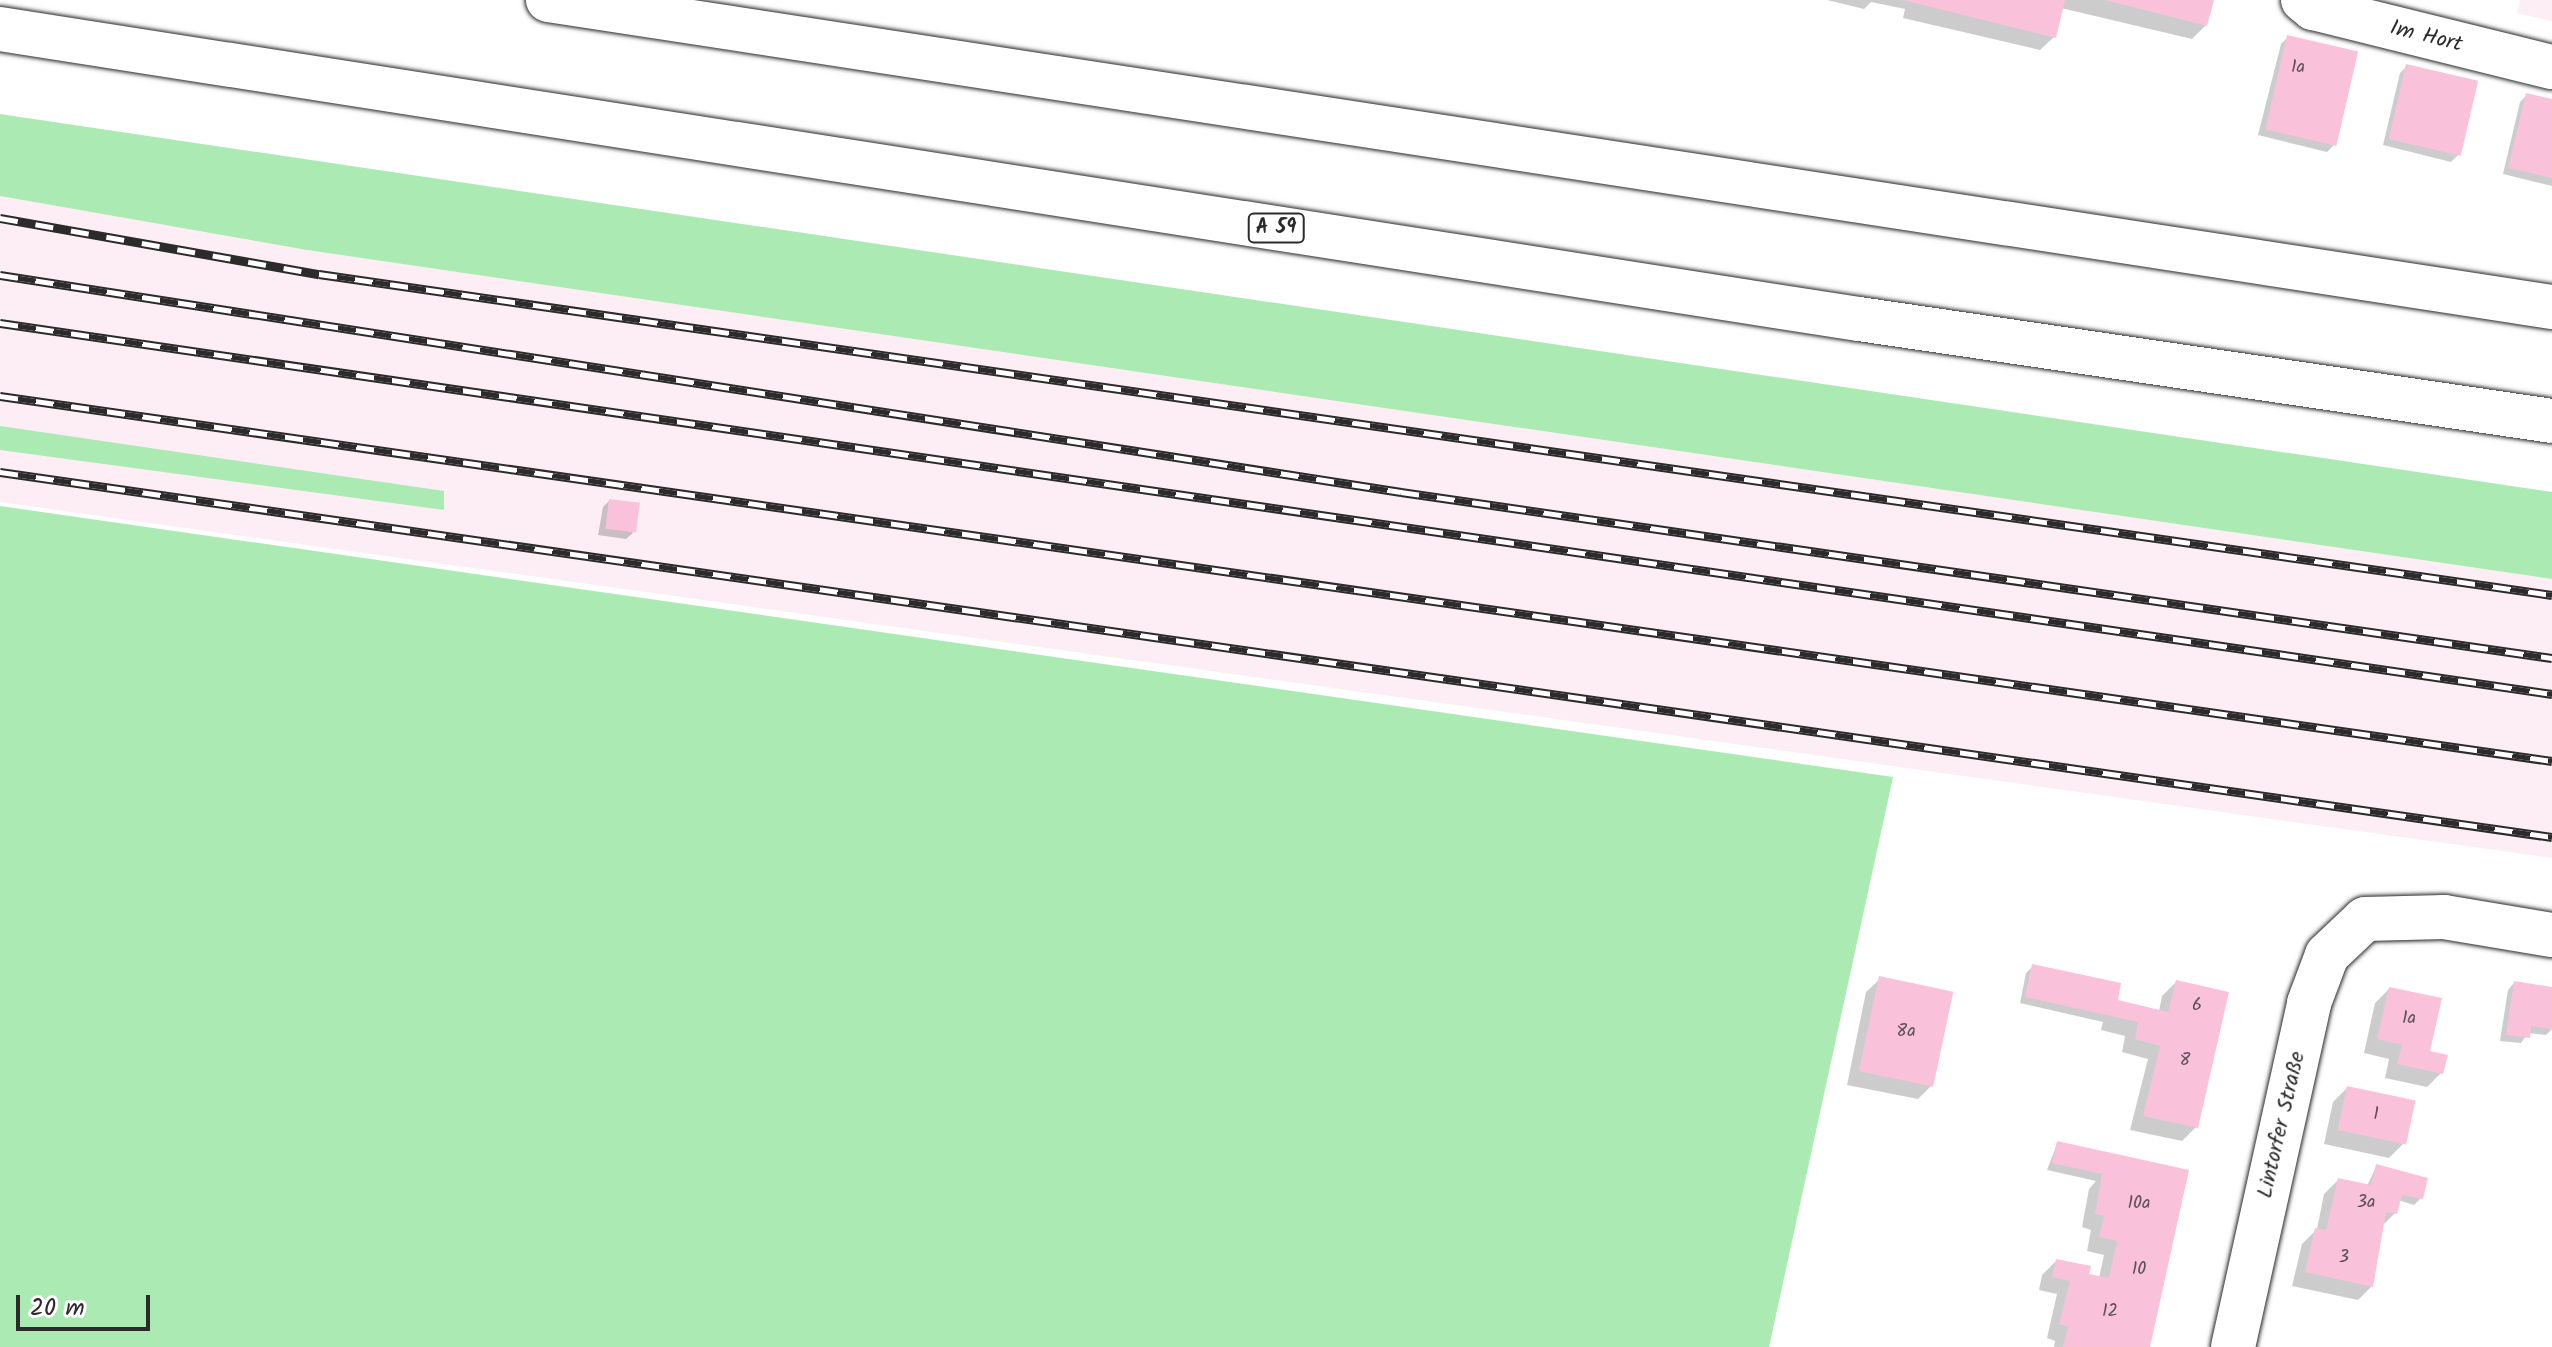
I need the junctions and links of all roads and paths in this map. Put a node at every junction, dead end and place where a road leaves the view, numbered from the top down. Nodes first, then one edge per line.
1 (548, 0) edge
2 (2303, 0) edge
3 (0, 29) edge
4 (2552, 67) edge
5 (2552, 307) edge
6 (2552, 421) edge
7 (2552, 935) edge
8 (2233, 1347) edge

1 - 5 main road
2 - 4 main road, Im Hort
3 - 6 main road, A 59
7 - 8 main road, Lintorfer Straße

